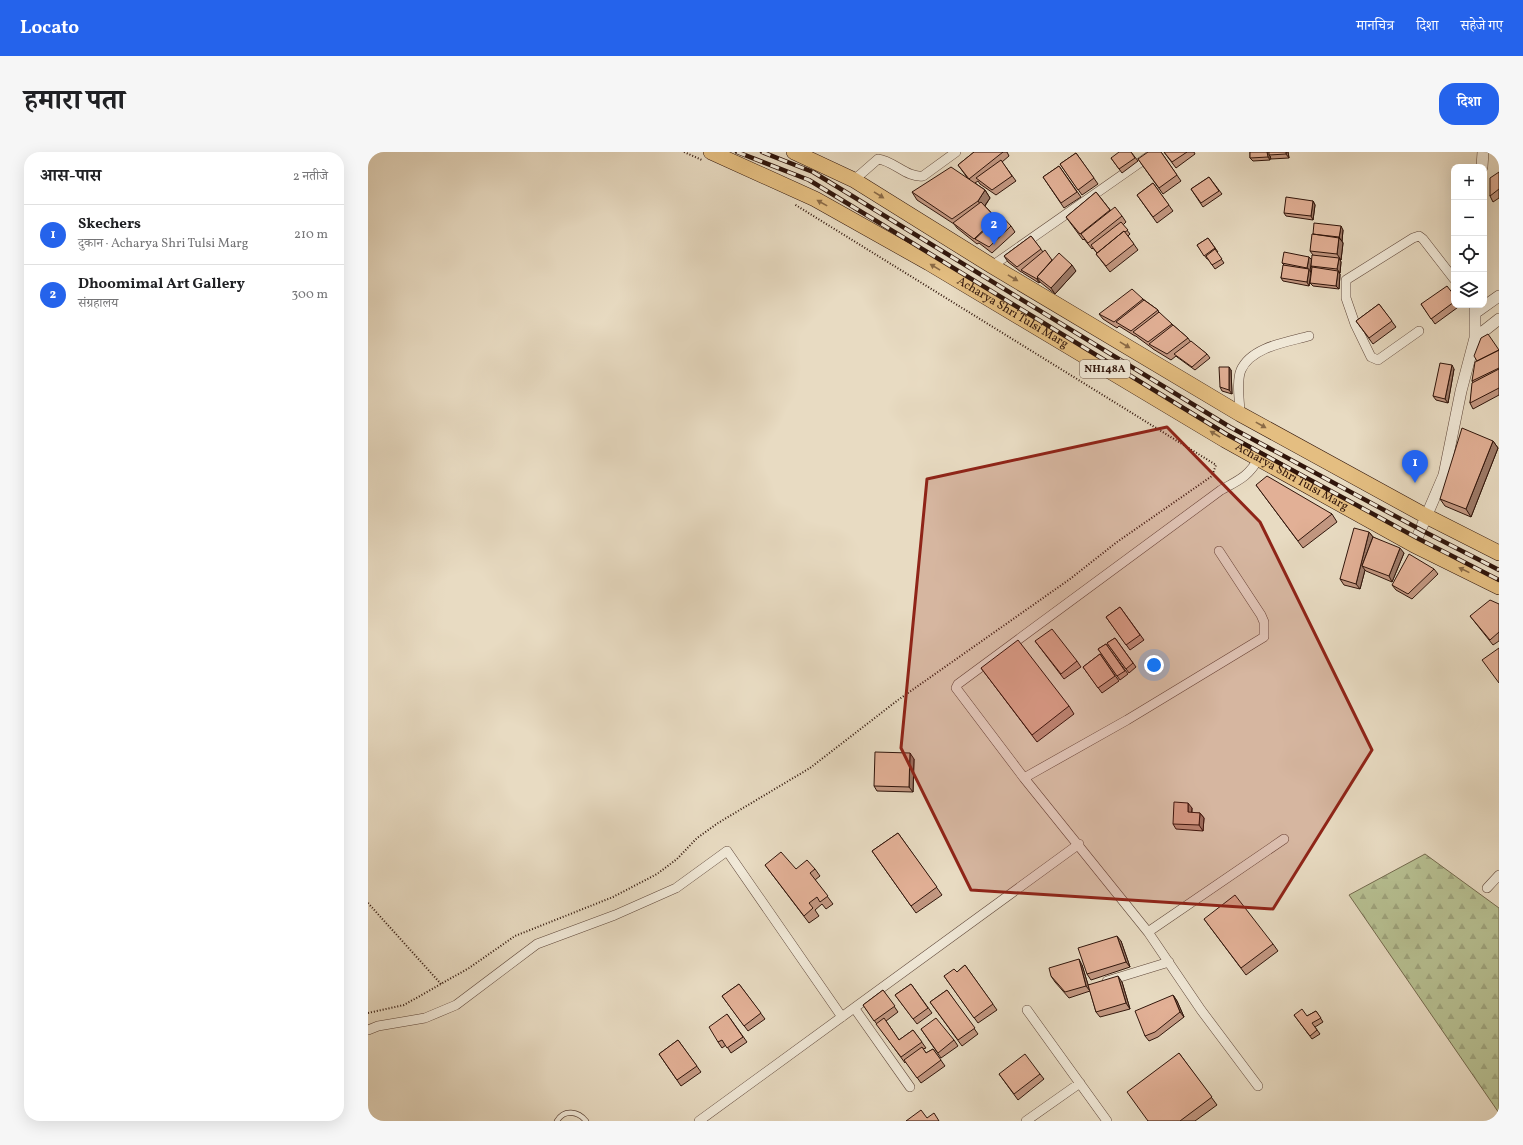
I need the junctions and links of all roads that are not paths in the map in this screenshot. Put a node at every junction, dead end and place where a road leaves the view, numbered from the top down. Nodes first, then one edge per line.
1 (794, 152) edge
2 (956, 152) edge
3 (1155, 152) edge
4 (1483, 152) edge
5 (873, 156) edge
6 (707, 157) edge
7 (1482, 164) edge
8 (854, 180) junction
9 (992, 266) junction
10 (1451, 275) edge
11 (1499, 296) edge
12 (1487, 302) edge
13 (1475, 308) edge
14 (1499, 319) edge
15 (1419, 331) dead end
16 (1309, 336) dead end
17 (1475, 338) junction
18 (1240, 414) junction
19 (1260, 458) junction
20 (1426, 516) junction
21 (1414, 545) junction
22 (1219, 551) dead end
23 (1499, 553) edge
24 (1499, 587) edge
25 (1024, 778) junction
26 (1284, 839) dead end
27 (1078, 844) junction
28 (1499, 875) edge
29 (1488, 888) dead end
30 (1148, 932) junction
31 (1169, 962) junction
32 (1100, 983) edge
33 (855, 1008) junction
34 (1027, 1010) dead end
35 (842, 1018) junction
36 (368, 1030) edge
37 (1080, 1083) junction
38 (1258, 1086) dead end
39 (910, 1087) dead end
40 (557, 1121) edge
41 (586, 1121) edge
42 (699, 1121) edge
43 (1026, 1121) edge
44 (1107, 1121) edge

1 - 8 highway, NH148A
2 - 5 street
3 - 9 street
4 - 7 street
5 - 8 street
19 -> 6 highway, Acharya Shri Tulsi Marg / NH148A
8 -> 9 highway, NH148A
9 -> 18 highway, NH148A
10 - 15 street
11 - 12 street
13 - 17 street
14 - 17 street
16 - 18 street
17 - 20 street
18 -> 20 highway, NH148A
19 - 21 highway, Acharya Shri Tulsi Marg / NH148A
19 - 25 street
20 - 21 street
20 - 23 highway, NH148A
24 -> 21 highway, Acharya Shri Tulsi Marg / NH148A
22 - 25 street
25 - 27 street
26 - 30 street
27 - 30 street
27 - 33 street
28 - 29 street
30 - 31 street
31 - 32 street
31 - 38 street
33 - 35 street
33 - 39 street
34 - 37 street
35 - 36 street
35 - 42 street
37 - 43 street
37 - 44 street
40 - 41 lane

